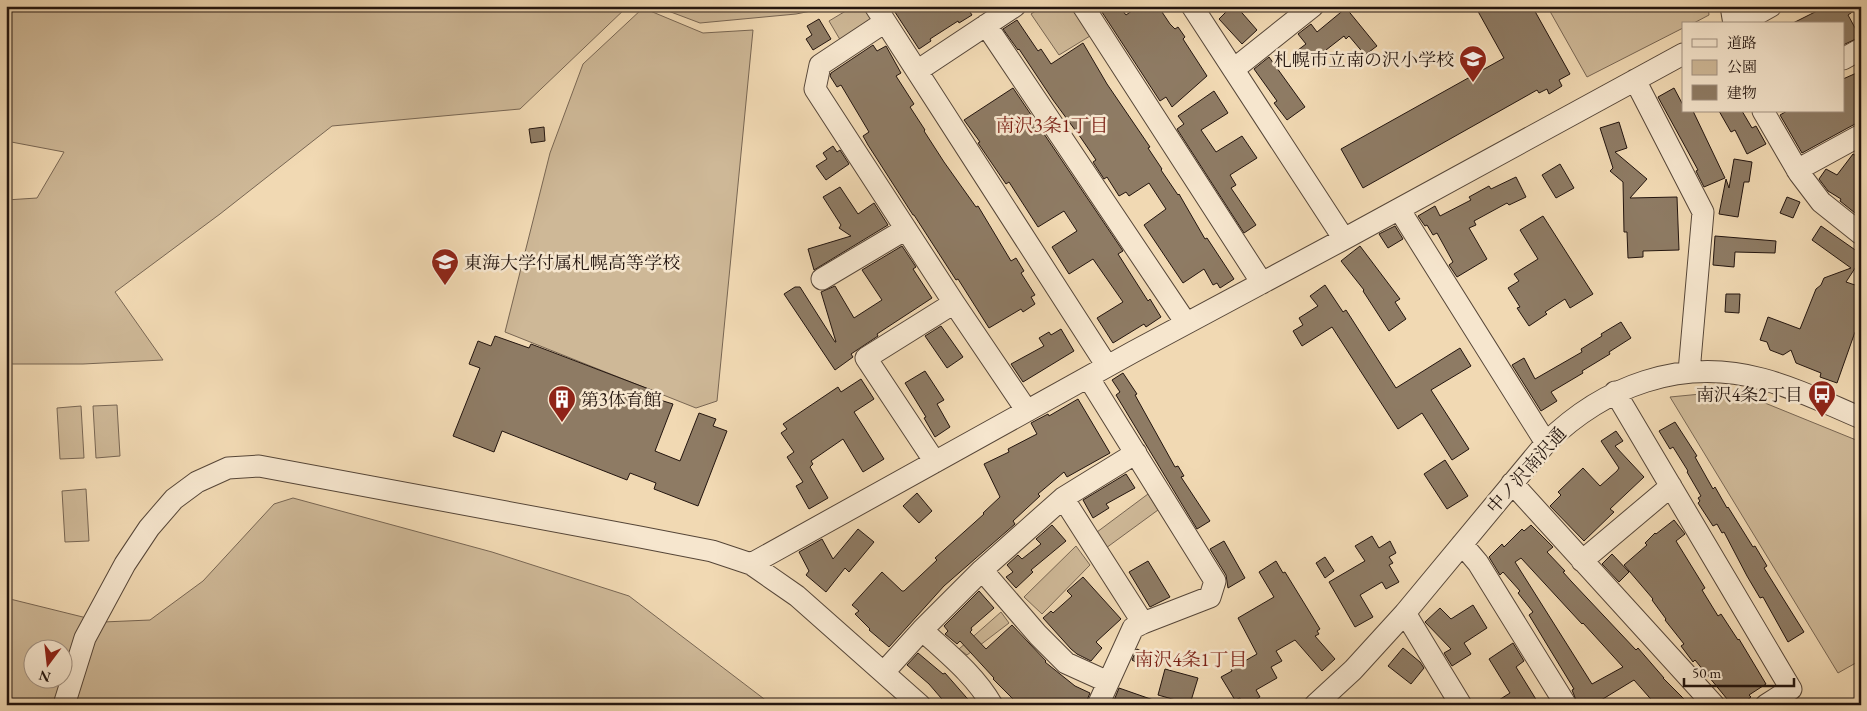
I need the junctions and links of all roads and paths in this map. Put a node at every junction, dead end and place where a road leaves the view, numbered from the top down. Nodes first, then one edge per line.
1 (1015, 6) edge
2 (1083, 6) edge
3 (1192, 6) edge
4 (1313, 6) edge
5 (1731, 6) edge
6 (1771, 6) edge
7 (880, 14) edge
8 (1734, 22) edge
9 (1743, 22) edge
10 (986, 25) junction
11 (1861, 49) edge
12 (1682, 55) edge
13 (1844, 58) edge
14 (1234, 69) junction
15 (916, 71) junction
16 (1636, 80) junction
17 (1764, 112) edge
18 (1861, 135) edge
19 (1798, 170) junction
20 (1399, 209) junction
21 (906, 229) junction
22 (1861, 234) edge
23 (1344, 239) junction
24 (822, 279) dead end
25 (1262, 282) junction
26 (954, 303) junction
27 (1186, 323) junction
28 (1107, 366) junction
29 (1689, 372) junction
30 (1088, 377) junction
31 (1615, 392) junction
32 (1027, 411) junction
33 (1861, 418) edge
34 (1546, 443) junction
35 (1136, 453) junction
36 (934, 462) junction
37 (1512, 483) junction
38 (1670, 486) junction
39 (1063, 498) junction
40 (1462, 544) junction
41 (1582, 561) junction
42 (751, 564) junction
43 (982, 570) junction
44 (1405, 613) junction
45 (1143, 622) junction
46 (922, 630) junction
47 (884, 672) junction
48 (1108, 682) junction
49 (64, 705) edge
50 (920, 705) edge
51 (992, 705) edge
52 (1098, 705) edge
53 (1315, 705) edge
54 (1461, 705) edge
55 (1566, 705) edge
56 (1714, 705) edge
57 (1766, 705) edge

1 - 10 street
2 - 25 street
3 - 14 street
4 - 14 street
5 - 8 street
6 - 9 street
7 - 15 street
7 - 21 street
10 - 15 street
10 - 27 street
11 - 13 street
12 - 16 street
14 - 23 street
15 - 28 street
16 - 20 street
16 - 29 street
17 - 19 street
18 - 19 street
19 - 22 street
20 - 23 street
20 - 34 street
21 - 24 street
21 - 26 street
23 - 25 street
25 - 27 street
26 - 32 street
26 - 36 street
27 - 28 street
28 - 30 street
29 - 31 street, 中ノ沢南沢通
29 - 33 street, 中ノ沢南沢通
30 - 32 street
30 - 35 street
31 - 34 street, 中ノ沢南沢通
31 - 38 street
32 - 36 street
34 - 37 street, 中ノ沢南沢通
35 - 39 street
35 - 45 street
36 - 42 street
37 - 40 street, 中ノ沢南沢通
37 - 41 street
38 - 41 street
38 - 57 street
39 - 43 street
39 - 45 street
40 - 44 street, 中ノ沢南沢通
40 - 55 street
41 - 56 street
42 - 47 street
42 - 49 street
43 - 46 street
43 - 48 street
44 - 53 street, 中ノ沢南沢通
44 - 54 street
45 - 48 street
46 - 47 street
46 - 51 street
47 - 50 street
48 - 52 street

